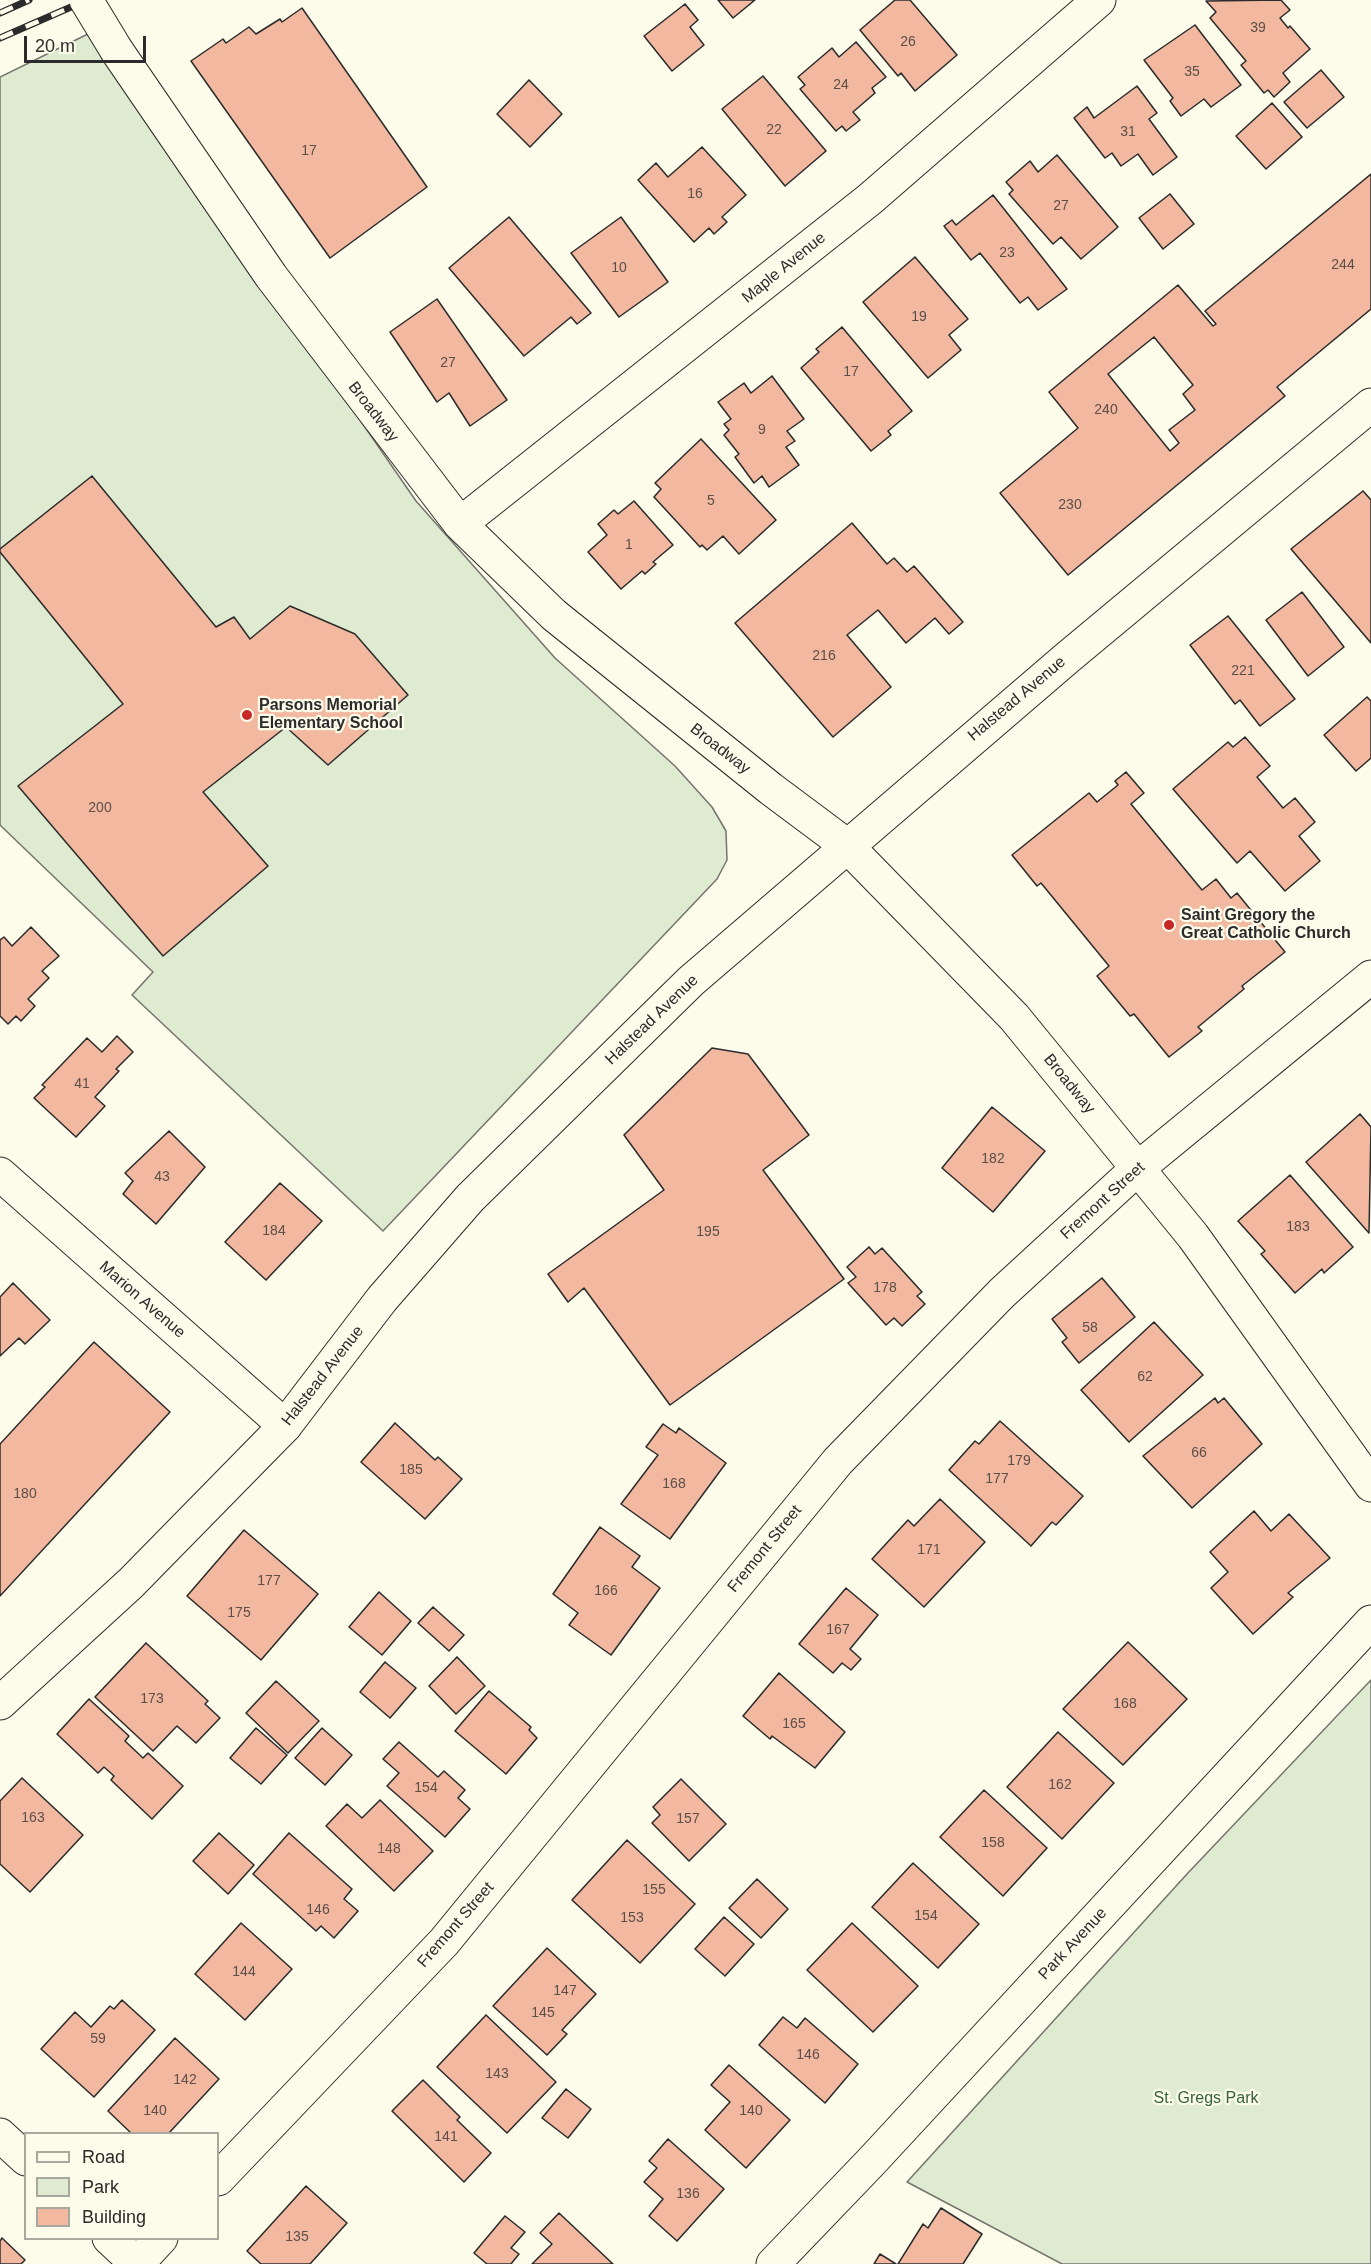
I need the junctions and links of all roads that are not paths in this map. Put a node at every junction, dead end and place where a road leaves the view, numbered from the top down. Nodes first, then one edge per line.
1 (86, 0) edge
2 (1099, 0) edge
3 (1371, 405) edge
4 (460, 524) junction
5 (846, 845) junction
6 (1371, 977) edge
7 (1137, 1168) junction
8 (0, 1174) edge
9 (285, 1426) junction
10 (1371, 1485) edge
11 (1371, 1622) edge
12 (0, 1703) edge
13 (0, 2135) edge
14 (24, 2157) edge
15 (219, 2179) edge
16 (112, 2240) edge
17 (159, 2240) edge
18 (137, 2264) edge
19 (772, 2264) edge

1 - 4 street, Broadway, bridge
2 - 4 street, Maple Avenue
3 - 5 street, Halstead Avenue
4 - 5 street, Broadway
5 - 7 street, Broadway
5 - 9 street, Halstead Avenue
6 - 7 street, Fremont Street
7 - 10 street, Broadway
7 - 15 street, Fremont Street
8 - 9 street, Marion Avenue
9 - 12 street, Halstead Avenue
11 - 19 street, Park Avenue
13 - 14 street
16 - 18 street
17 - 18 street

